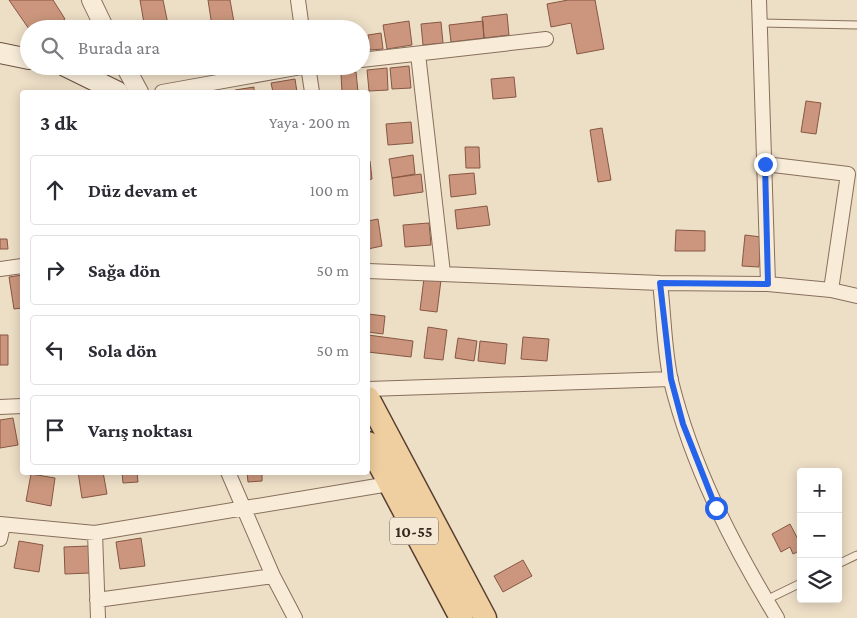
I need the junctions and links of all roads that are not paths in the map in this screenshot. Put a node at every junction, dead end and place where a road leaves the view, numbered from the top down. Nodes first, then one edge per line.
1 (91, 0) edge
2 (298, 0) edge
3 (759, 0) edge
4 (101, 20) edge
5 (301, 20) edge
6 (760, 23) junction
7 (857, 25) edge
8 (546, 39) dead end
9 (0, 53) edge
10 (418, 54) junction
11 (20, 57) edge
12 (370, 59) edge
13 (83, 75) edge
14 (130, 75) edge
15 (257, 75) edge
16 (309, 75) edge
17 (114, 90) edge
18 (138, 90) edge
19 (173, 90) edge
20 (312, 90) edge
21 (765, 164) junction
22 (20, 266) edge
23 (0, 269) edge
24 (370, 271) edge
25 (443, 273) junction
26 (660, 283) junction
27 (768, 284) junction
28 (831, 290) junction
29 (857, 296) edge
30 (671, 379) junction
31 (370, 388) edge
32 (370, 402) edge
33 (20, 406) edge
34 (0, 407) edge
35 (370, 447) edge
36 (229, 475) edge
37 (389, 484) junction
38 (242, 509) junction
39 (2, 524) edge
40 (95, 533) junction
41 (0, 539) edge
42 (857, 555) edge
43 (842, 562) edge
44 (273, 576) junction
45 (797, 585) edge
46 (97, 600) junction
47 (766, 600) junction
48 (98, 618) edge
49 (295, 618) edge
50 (461, 618) edge
51 (485, 618) edge
52 (777, 618) edge

1 - 4 street
2 - 5 street
3 - 6 street
6 - 7 lane
6 - 21 street
8 - 10 street
9 - 11 main road
10 - 12 street
10 - 25 street
13 - 17 main road
14 - 18 street
15 - 19 street
16 - 20 street
21 - 27 street
21 - 28 street
22 - 23 street
24 - 25 street
25 - 26 street
26 - 27 street
26 - 30 street
27 - 28 street
28 - 29 street
30 - 31 street
30 - 47 street
32 - 51 main road
33 - 34 street
35 - 37 main road, 10-55
36 - 38 street
37 - 38 street
37 - 50 main road, 10-55
38 - 40 street
38 - 44 street
39 - 40 street
39 - 41 street
40 - 46 street
42 - 43 lane
44 - 46 street
44 - 49 street
45 - 47 lane
46 - 48 street
47 - 52 street

